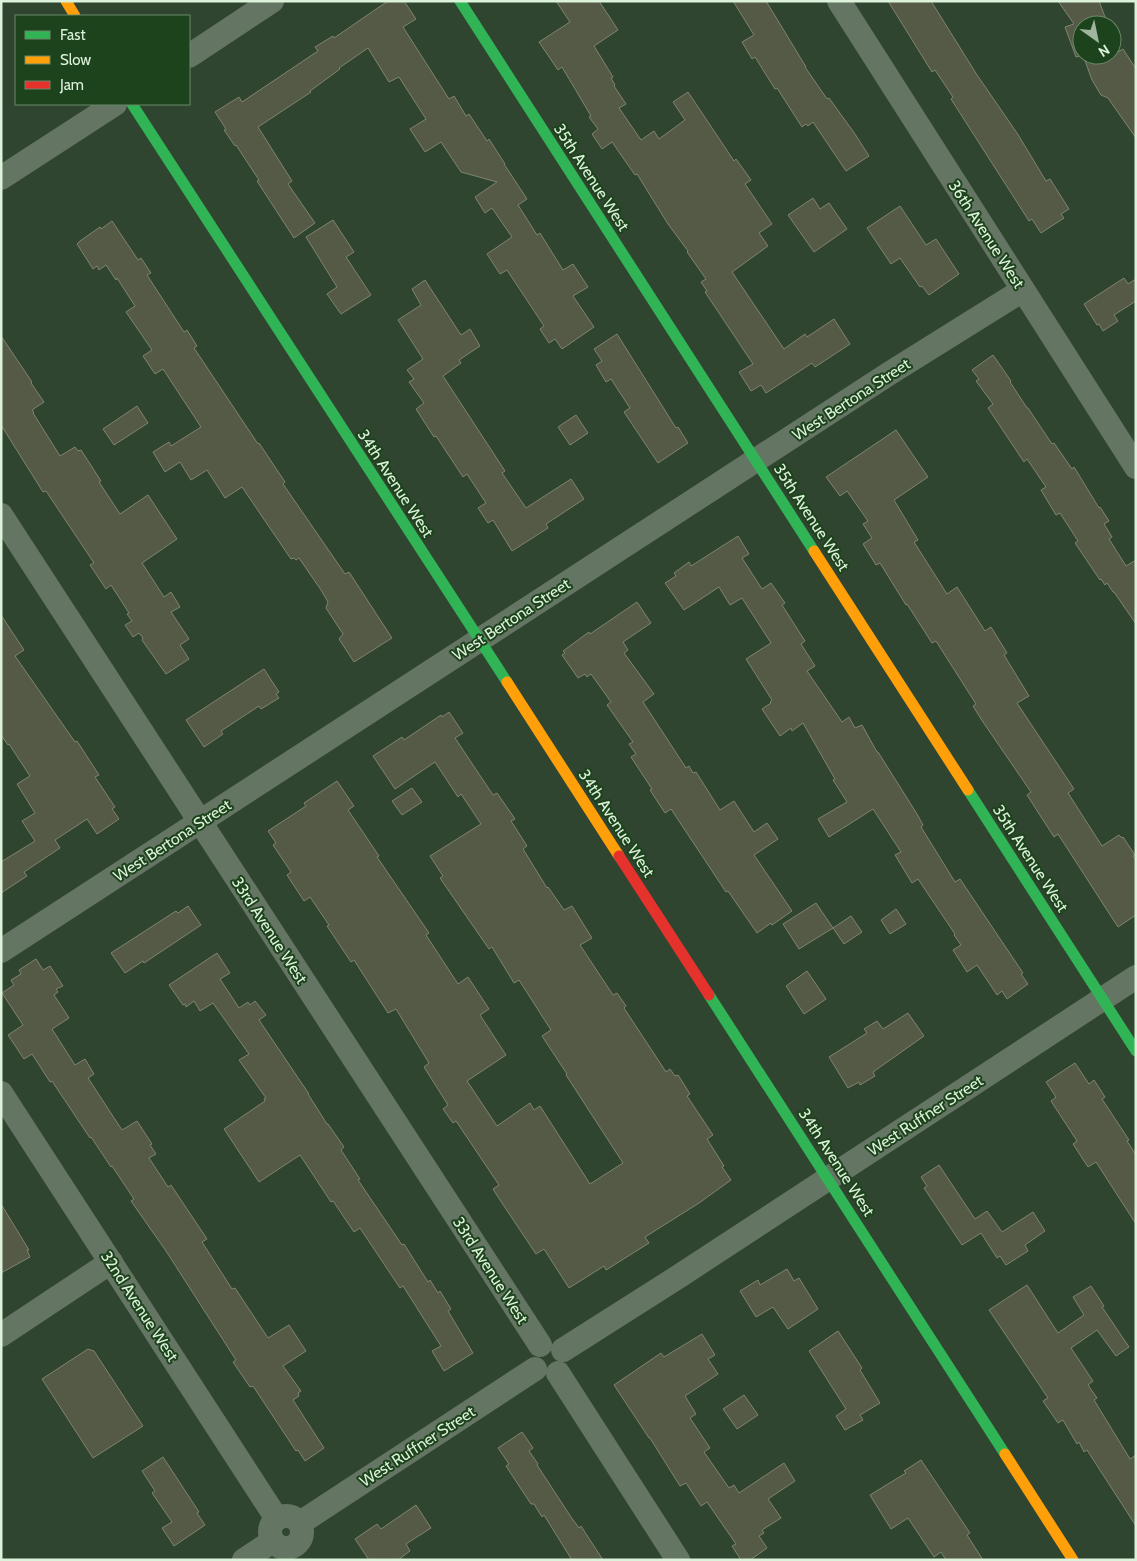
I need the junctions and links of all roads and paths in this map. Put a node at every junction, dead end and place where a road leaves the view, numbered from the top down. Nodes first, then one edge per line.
1 (66, 1) edge
2 (272, 1) edge
3 (460, 1) edge
4 (839, 1) edge
5 (74, 15) edge
6 (190, 55) edge
7 (113, 105) edge
8 (133, 105) edge
9 (1, 178) edge
10 (1023, 290) junction
11 (756, 460) junction
12 (1136, 467) edge
13 (1, 515) edge
14 (479, 640) junction
15 (200, 821) junction
16 (1, 952) edge
17 (1136, 977) edge
18 (1102, 999) junction
19 (1136, 1051) edge
20 (1, 1093) edge
21 (828, 1178) junction
22 (111, 1262) junction
23 (1, 1335) edge
24 (540, 1345) junction
25 (563, 1350) junction
26 (547, 1371) junction
27 (290, 1538) edge
28 (244, 1560) edge
29 (678, 1560) edge
30 (1073, 1560) edge

1 - 5 street
2 - 6 street
3 - 11 street, 35th Avenue West
4 - 10 street, 36th Avenue West
7 - 9 street
8 - 14 street, 34th Avenue West
10 - 11 street, West Bertona Street
10 - 12 street, 36th Avenue West
11 - 14 street, West Bertona Street
11 - 18 street, 35th Avenue West
13 - 15 street, 33rd Avenue West
14 - 15 street, West Bertona Street
14 - 21 street, 34th Avenue West
15 - 16 street, West Bertona Street
15 - 24 street, 33rd Avenue West
17 - 18 street, West Ruffner Street
18 - 19 street, 35th Avenue West
18 - 21 street, West Ruffner Street
20 - 22 street, 32nd Avenue West
21 - 25 street, West Ruffner Street
21 - 30 street, 34th Avenue West
22 - 23 street
22 - 27 street, 32nd Avenue West
24 - 25 street
24 - 26 street
25 - 26 street
26 - 27 street, West Ruffner Street
26 - 29 street
27 - 28 street, West Ruffner Street

